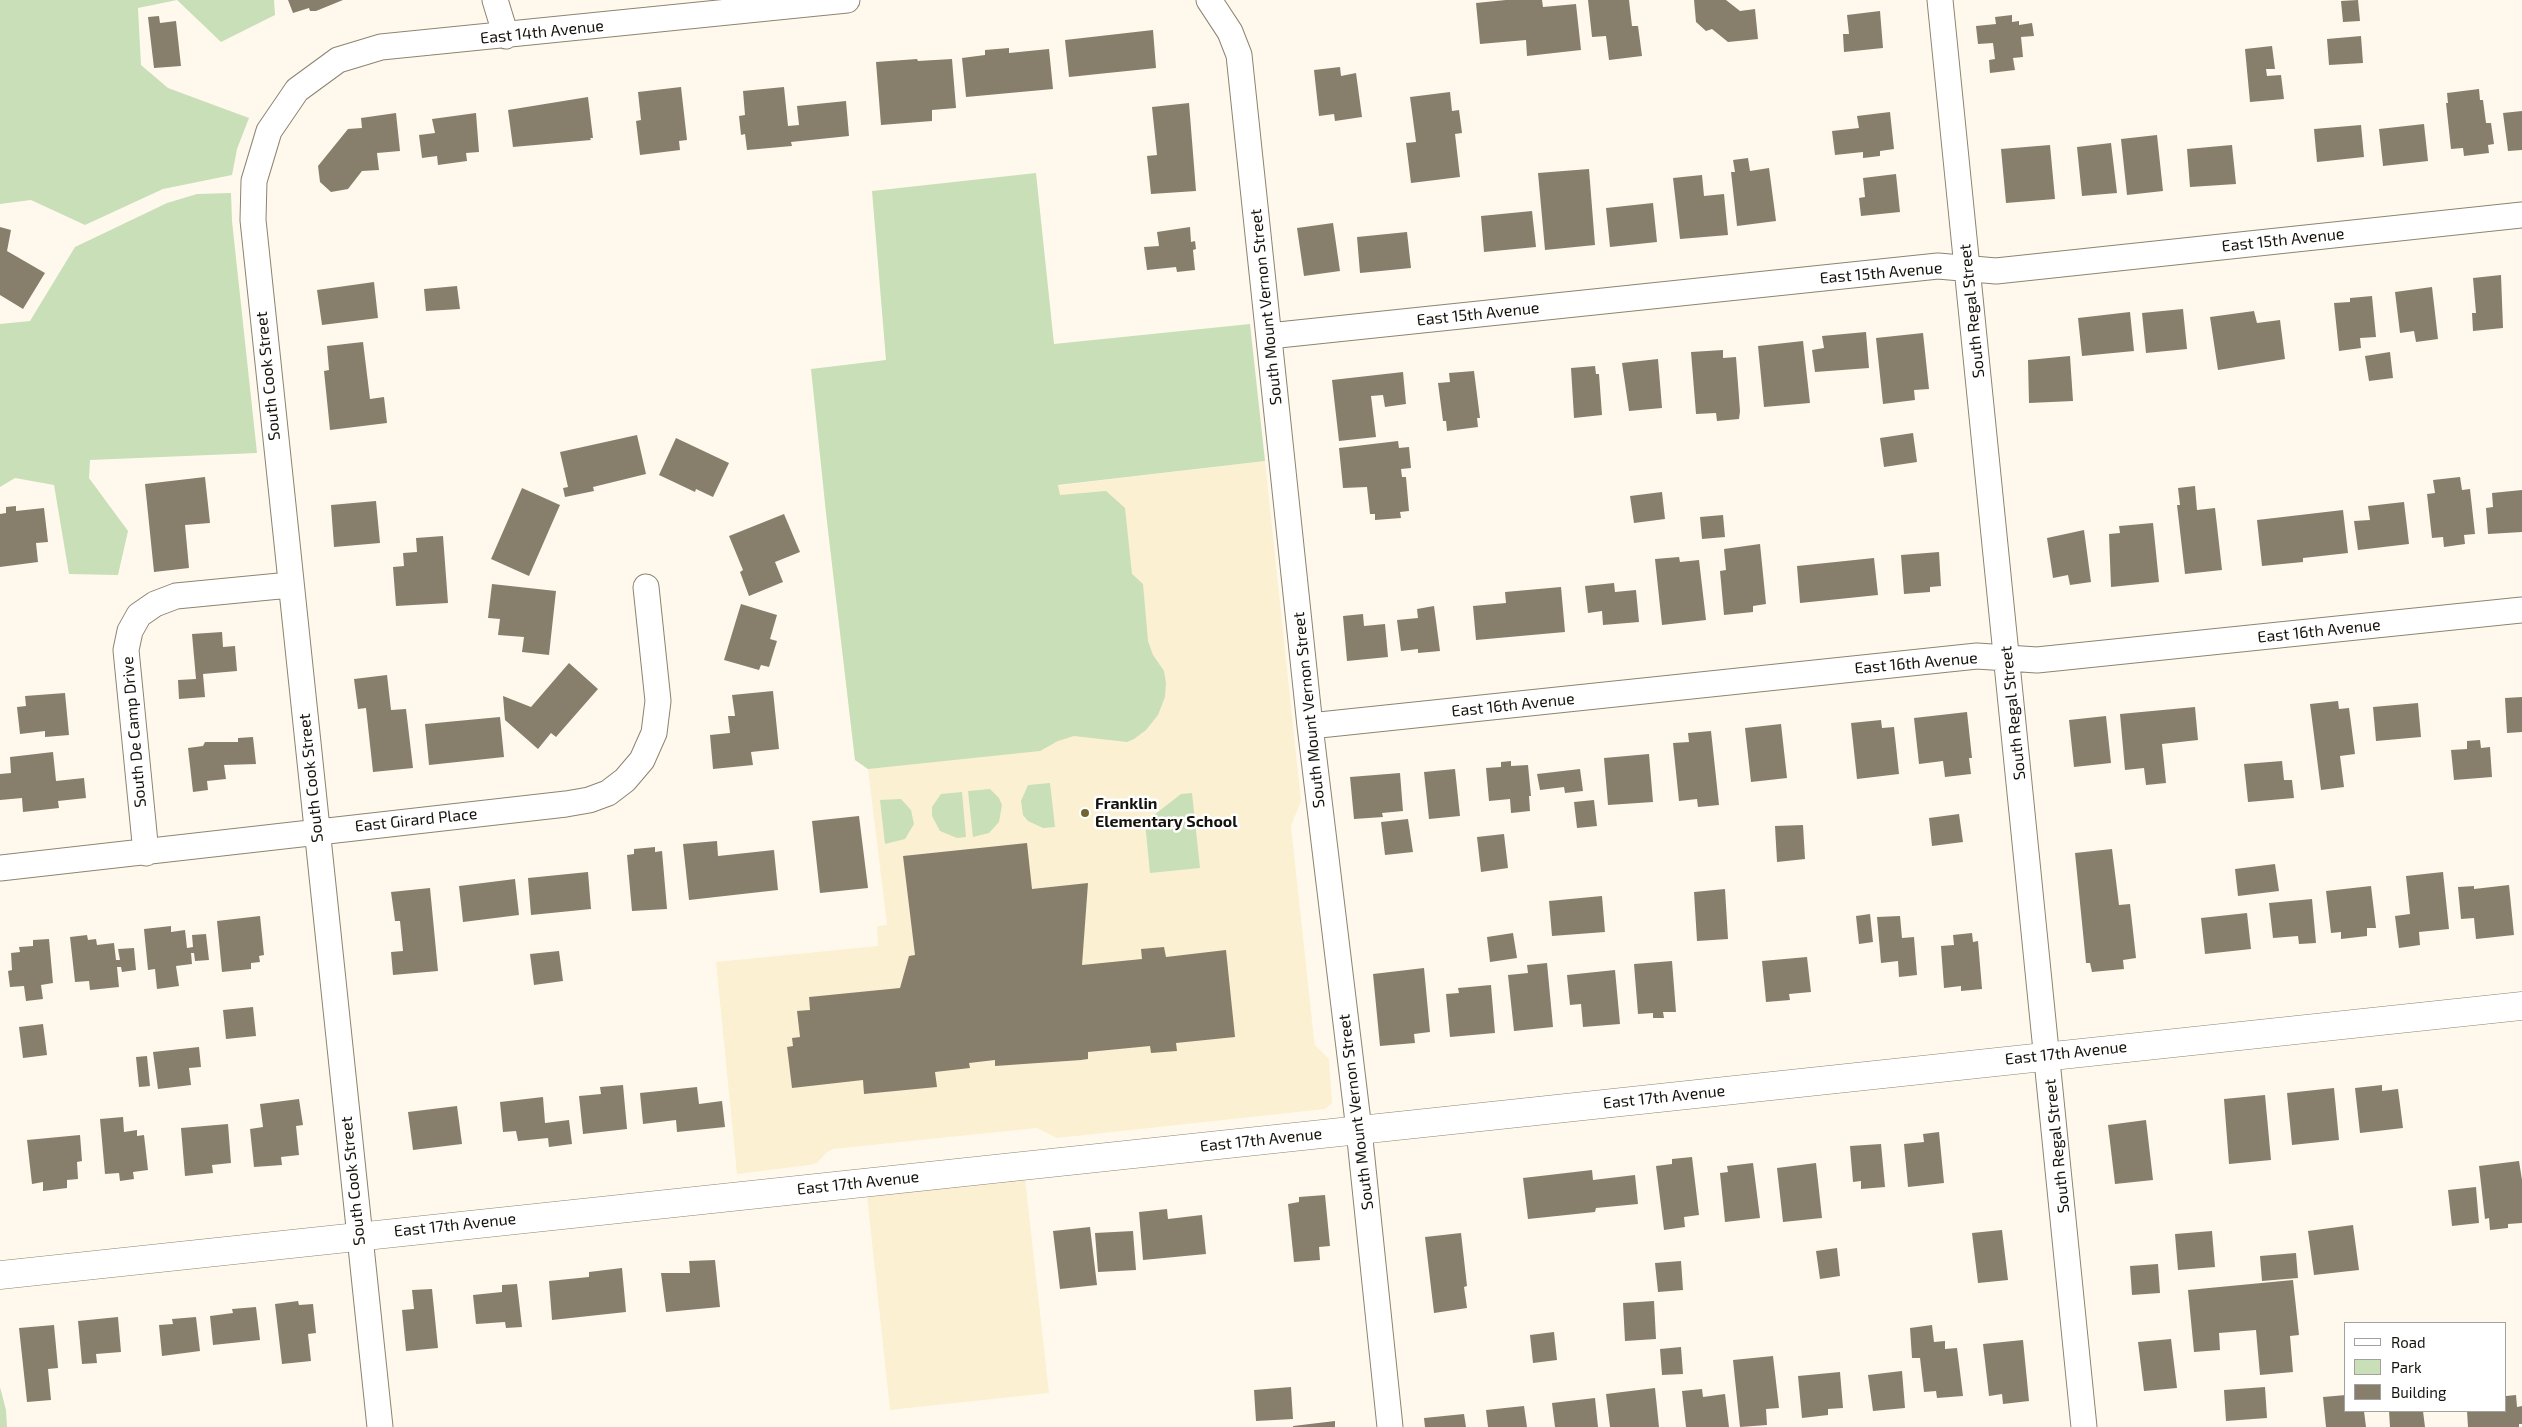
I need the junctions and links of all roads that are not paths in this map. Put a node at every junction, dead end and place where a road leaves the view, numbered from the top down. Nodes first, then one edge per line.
1 (495, 0) edge
2 (847, 0) edge
3 (1209, 0) edge
4 (1940, 0) edge
5 (506, 36) junction
6 (269, 132) joint
7 (2522, 215) edge
8 (1968, 269) junction
9 (1269, 336) junction
10 (290, 585) junction
11 (646, 587) dead end
12 (2522, 610) edge
13 (2007, 659) junction
14 (1310, 726) junction
15 (317, 831) junction
16 (146, 853) junction
17 (0, 868) edge
18 (2522, 1006) edge
19 (2048, 1055) junction
20 (1358, 1130) junction
21 (359, 1236) junction
22 (0, 1275) edge
23 (380, 1427) edge
24 (1390, 1427) edge
25 (2084, 1427) edge

1 - 5 street
2 - 5 street, East 14th Avenue
3 - 9 street, South Mount Vernon Street
4 - 8 street, South Regal Street
5 - 6 street, East 14th Avenue
6 - 10 street, South Cook Street
7 - 8 street, East 15th Avenue
8 - 9 street, East 15th Avenue
8 - 13 street, South Regal Street
9 - 14 street, South Mount Vernon Street
10 - 15 street, South Cook Street
10 - 16 street, South De Camp Drive
11 - 15 street, East Girard Place
12 - 13 street, East 16th Avenue
13 - 14 street, East 16th Avenue
13 - 19 street, South Regal Street
14 - 20 street, South Mount Vernon Street
15 - 16 street, East Girard Place
15 - 21 street, South Cook Street
16 - 17 street, East Girard Place
18 - 19 street, East 17th Avenue
19 - 20 street, East 17th Avenue
19 - 25 street, South Regal Street
20 - 21 street, East 17th Avenue
20 - 24 street, South Mount Vernon Street
21 - 22 street, East 17th Avenue
21 - 23 street, South Cook Street

